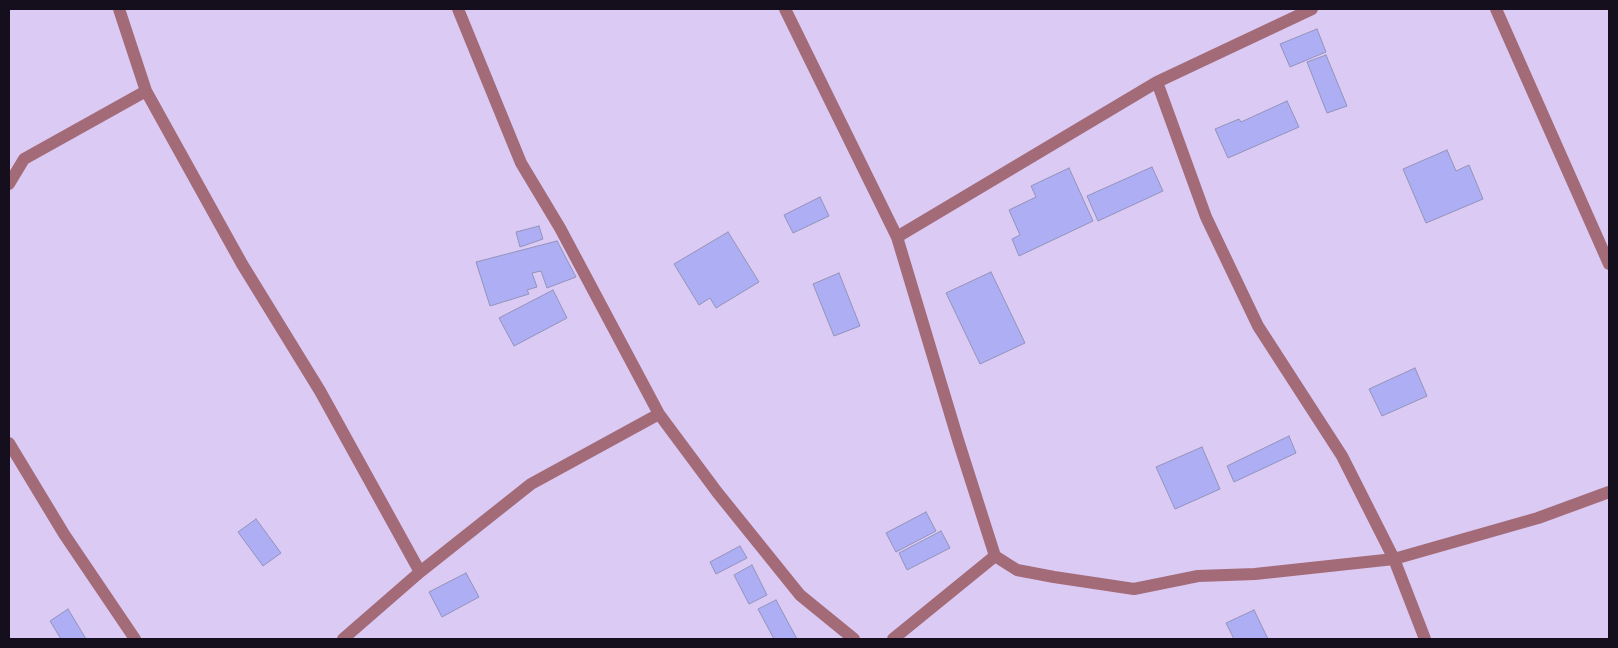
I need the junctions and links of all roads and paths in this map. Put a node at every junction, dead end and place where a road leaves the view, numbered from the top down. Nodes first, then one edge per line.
1 (119, 9) edge
2 (458, 9) edge
3 (785, 9) edge
4 (1312, 9) edge
5 (1496, 9) edge
6 (1158, 82) junction
7 (146, 91) junction
8 (9, 184) edge
9 (897, 237) junction
10 (1609, 264) edge
11 (659, 414) junction
12 (9, 443) edge
13 (1609, 492) edge
14 (995, 556) junction
15 (1394, 558) junction
16 (420, 572) junction
17 (136, 639) edge
18 (343, 639) edge
19 (854, 639) edge
20 (893, 639) edge
21 (1425, 639) edge

1 - 7 street
2 - 11 street
3 - 9 street
4 - 6 street
5 - 10 street
6 - 9 street
6 - 15 street
7 - 8 street
7 - 16 street
9 - 14 street
11 - 16 street
11 - 19 street
12 - 17 street
13 - 15 street
14 - 15 street
14 - 20 street
15 - 21 street
16 - 18 street

